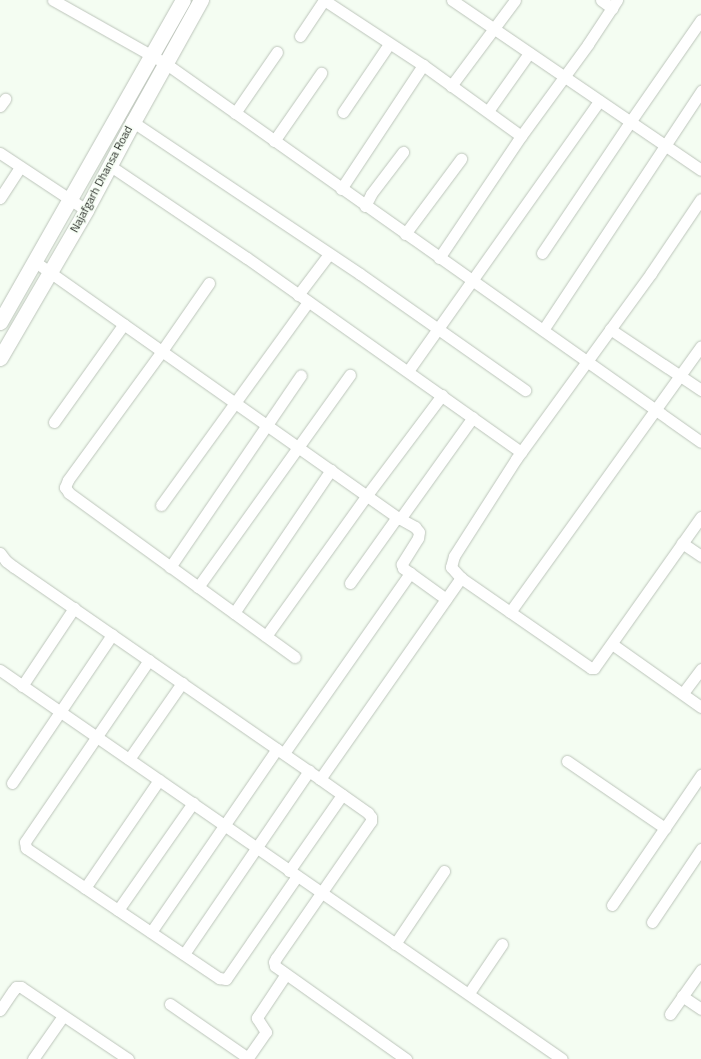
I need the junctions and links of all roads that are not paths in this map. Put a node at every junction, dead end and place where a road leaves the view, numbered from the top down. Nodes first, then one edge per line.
1 (53, 0) edge
2 (183, 0) edge
3 (201, 0) edge
4 (324, 0) edge
5 (452, 0) edge
6 (515, 0) edge
7 (601, 0) edge
8 (615, 4) edge
9 (701, 20) edge
10 (494, 29) junction
11 (300, 36) dead end
12 (389, 44) junction
13 (278, 52) dead end
14 (529, 53) junction
15 (151, 55) junction
16 (165, 63) junction
17 (423, 65) junction
18 (321, 73) dead end
19 (564, 76) junction
20 (451, 86) junction
21 (701, 91) edge
22 (599, 100) junction
23 (488, 111) junction
24 (343, 112) dead end
25 (235, 113) junction
26 (132, 122) junction
27 (630, 122) junction
28 (521, 136) junction
29 (274, 141) junction
30 (665, 146) junction
31 (403, 152) dead end
32 (0, 153) edge
33 (461, 159) dead end
34 (109, 165) junction
35 (20, 167) junction
36 (701, 170) edge
37 (341, 189) junction
38 (0, 198) edge
39 (70, 198) junction
40 (701, 199) edge
41 (365, 206) junction
42 (86, 210) junction
43 (405, 234) junction
44 (542, 253) dead end
45 (329, 254) junction
46 (439, 258) junction
47 (34, 261) junction
48 (50, 272) junction
49 (472, 281) junction
50 (209, 283) dead end
51 (298, 295) junction
52 (308, 302) junction
53 (0, 322) edge
54 (124, 324) junction
55 (437, 329) junction
56 (610, 329) junction
57 (543, 330) junction
58 (701, 346) edge
59 (162, 351) junction
60 (0, 358) edge
61 (587, 361) junction
62 (408, 371) junction
63 (301, 375) dead end
64 (350, 375) dead end
65 (681, 375) junction
66 (525, 390) dead end
67 (701, 390) edge
68 (442, 395) junction
69 (234, 402) junction
70 (657, 410) junction
71 (473, 417) junction
72 (54, 422) dead end
73 (267, 424) junction
74 (701, 442) edge
75 (300, 447) junction
76 (521, 452) junction
77 (331, 470) junction
78 (367, 495) junction
79 (161, 505) dead end
80 (701, 516) edge
81 (399, 518) junction
82 (682, 543) junction
83 (0, 553) edge
84 (701, 556) edge
85 (170, 567) junction
86 (410, 573) junction
87 (461, 578) junction
88 (350, 583) dead end
89 (198, 587) junction
90 (446, 600) junction
91 (74, 608) junction
92 (510, 612) junction
93 (234, 613) junction
94 (112, 635) junction
95 (266, 636) junction
96 (612, 644) junction
97 (296, 658) dead end
98 (149, 660) junction
99 (701, 669) edge
100 (0, 670) edge
101 (182, 683) junction
102 (22, 686) junction
103 (683, 693) junction
104 (701, 707) edge
105 (60, 712) junction
106 (97, 736) junction
107 (280, 751) junction
108 (129, 759) junction
109 (567, 761) dead end
110 (309, 771) junction
111 (701, 775) edge
112 (320, 779) junction
113 (159, 780) junction
114 (12, 783) dead end
115 (342, 795) junction
116 (193, 803) junction
117 (224, 825) junction
118 (665, 828) junction
119 (256, 847) junction
120 (701, 849) edge
121 (444, 871) dead end
122 (293, 874) junction
123 (85, 888) junction
124 (321, 892) junction
125 (612, 905) dead end
126 (118, 910) junction
127 (652, 922) dead end
128 (151, 932) junction
129 (395, 944) junction
130 (502, 944) dead end
131 (184, 954) junction
132 (701, 970) edge
133 (286, 974) junction
134 (469, 993) junction
135 (682, 996) junction
136 (170, 1004) dead end
137 (701, 1009) edge
138 (0, 1010) edge
139 (670, 1014) dead end
140 (63, 1016) junction
141 (248, 1058) edge
142 (33, 1059) edge
143 (128, 1059) edge
144 (406, 1059) edge
145 (562, 1059) edge

1 - 15 street
2 - 15 main road, Najafgarh Dhansa Road
3 - 16 main road, Najafgarh Dhansa Road
4 - 11 street
4 - 12 street
5 - 10 street
6 - 10 street
7 - 8 street
8 - 19 street
9 - 27 street
10 - 14 street
10 - 20 street
12 - 17 street
12 - 24 street
13 - 25 street
14 - 19 street
14 - 23 street
15 - 16 street
15 - 39 main road, Najafgarh Dhansa Road
16 - 25 street
16 - 26 main road, Najafgarh Dhansa Road
17 - 20 street
17 - 37 street
18 - 29 street
19 - 22 street
19 - 28 street
20 - 23 street
21 - 30 street
22 - 27 street
22 - 49 street
23 - 28 street
25 - 29 street
26 - 34 main road, Najafgarh Dhansa Road
26 - 45 street
27 - 30 street
27 - 44 street
28 - 46 street
29 - 37 street
30 - 36 street
30 - 57 street
31 - 41 street
32 - 35 street
33 - 43 street
34 - 42 main road, Najafgarh Dhansa Road
34 - 51 street
35 - 38 street
35 - 39 street
37 - 41 street
39 - 42 street
39 - 47 main road, Najafgarh Dhansa Road
40 - 56 street
41 - 43 street
42 - 48 main road, Najafgarh Dhansa Road
43 - 46 street
45 - 51 street
45 - 55 street
46 - 49 street
47 - 48 street
47 - 53 main road, Najafgarh Dhansa Road
48 - 54 street
48 - 60 main road, Najafgarh Dhansa Road
49 - 55 street
49 - 57 street
50 - 59 street
51 - 52 street
52 - 62 street
52 - 69 street
54 - 59 street
54 - 72 street
55 - 62 street
55 - 66 street
56 - 61 street
56 - 65 street
57 - 61 street
58 - 65 street
59 - 69 street
59 - 85 street
61 - 70 street
61 - 76 street
62 - 68 street
63 - 73 street
64 - 75 street
65 - 67 street
65 - 70 street
68 - 71 street
68 - 78 street
69 - 73 street
69 - 79 street
70 - 74 street
70 - 92 street
71 - 76 street
71 - 81 street
73 - 75 street
73 - 85 street
75 - 77 street
75 - 89 street
76 - 87 street
77 - 78 street
77 - 93 street
78 - 81 street
78 - 95 street
80 - 82 street
81 - 86 street
81 - 88 street
82 - 84 street
82 - 96 street
83 - 91 street
85 - 89 street
86 - 90 street
86 - 107 street
87 - 90 street
87 - 92 street
89 - 93 street
90 - 112 street
91 - 94 street
91 - 102 street
92 - 96 street
93 - 95 street
94 - 98 street
94 - 105 street
95 - 97 street
96 - 103 street
98 - 101 street
98 - 106 street
99 - 103 street
100 - 102 street
101 - 107 street
101 - 108 street
102 - 105 street
103 - 104 street
105 - 106 street
105 - 114 street
106 - 108 street
106 - 123 street
107 - 110 street
107 - 117 street
108 - 113 street
109 - 118 street
110 - 112 street
110 - 119 street
111 - 118 street
112 - 115 street
113 - 116 street
113 - 123 street
115 - 122 street
115 - 124 street
116 - 117 street
116 - 126 street
117 - 119 street
117 - 128 street
118 - 125 street
119 - 122 street
119 - 131 street
120 - 127 street
121 - 129 street
122 - 124 street
122 - 131 street
123 - 126 street
124 - 129 street
124 - 133 street
126 - 128 street
128 - 131 street
129 - 134 street
130 - 134 street
132 - 135 street
133 - 141 street
133 - 144 street
134 - 145 street
135 - 137 street
135 - 139 street
136 - 141 street
138 - 140 street
140 - 142 street
140 - 143 street

